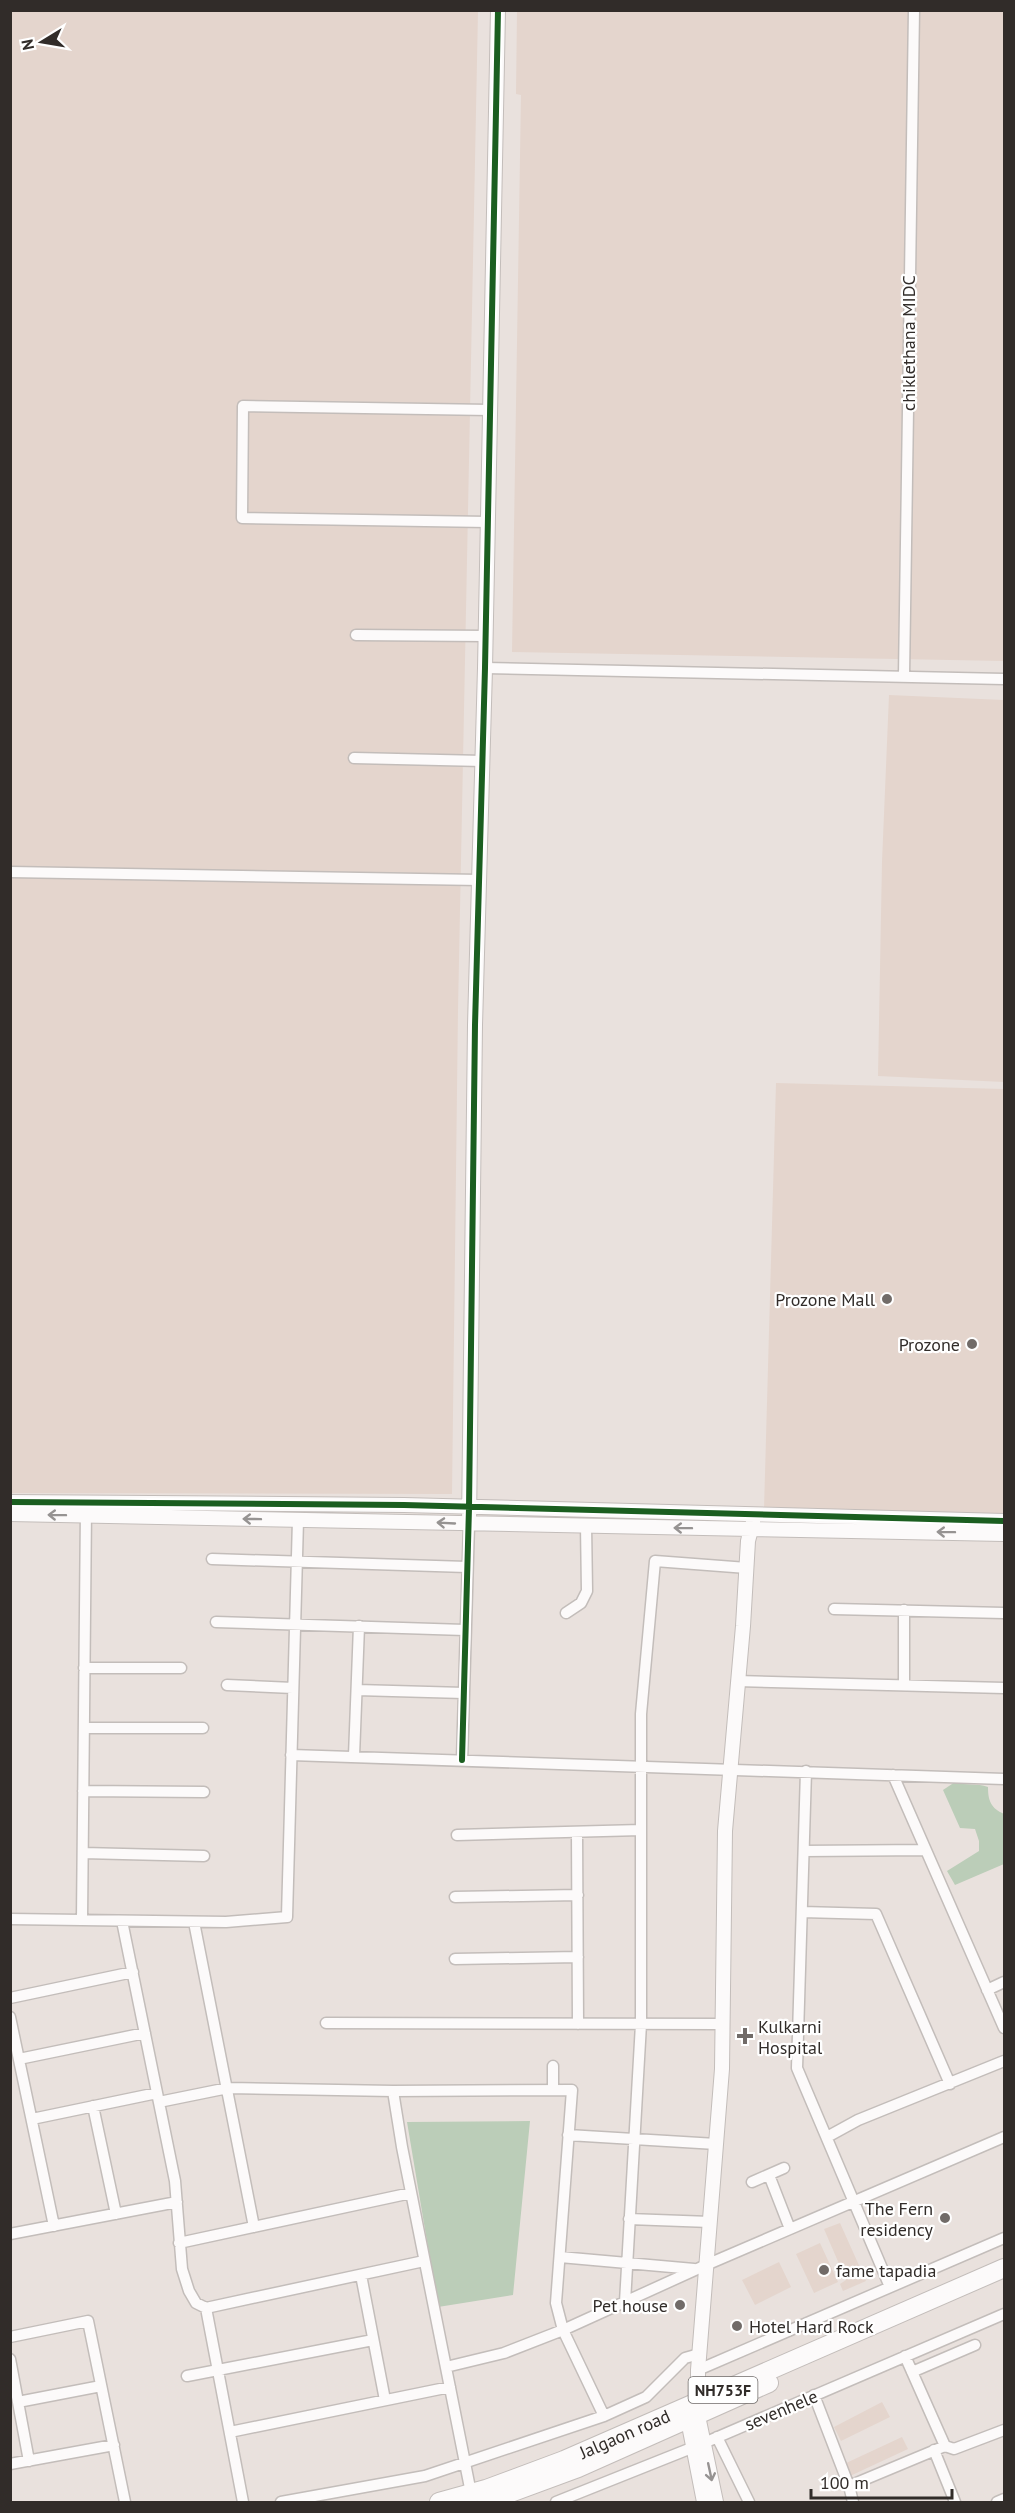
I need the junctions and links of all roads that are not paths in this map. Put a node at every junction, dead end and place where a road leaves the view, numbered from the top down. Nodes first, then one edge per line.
1 (498, 10) edge
2 (914, 10) edge
3 (490, 410) junction
4 (488, 522) junction
5 (356, 635) dead end
6 (486, 636) junction
7 (485, 668) junction
8 (904, 676) junction
9 (1005, 679) edge
10 (354, 758) dead end
11 (483, 761) junction
12 (10, 873) edge
13 (480, 880) junction
14 (10, 1502) edge
15 (469, 1508) junction
16 (86, 1509) junction
17 (10, 1514) edge
18 (298, 1520) junction
19 (1005, 1521) edge
20 (469, 1524) junction
21 (586, 1525) junction
22 (747, 1526) junction
23 (1005, 1534) edge
24 (212, 1559) dead end
25 (297, 1562) junction
26 (467, 1567) junction
27 (747, 1568) junction
28 (834, 1609) dead end
29 (904, 1610) junction
30 (566, 1613) dead end
31 (1005, 1613) edge
32 (216, 1622) dead end
33 (295, 1624) junction
34 (359, 1626) junction
35 (465, 1630) junction
36 (84, 1668) junction
37 (182, 1668) dead end
38 (737, 1681) junction
39 (227, 1685) dead end
40 (904, 1685) junction
41 (293, 1688) junction
42 (1005, 1688) edge
43 (357, 1690) junction
44 (464, 1693) junction
45 (84, 1728) junction
46 (203, 1728) dead end
47 (291, 1755) junction
48 (354, 1756) junction
49 (462, 1760) junction
50 (641, 1766) junction
51 (730, 1768) junction
52 (806, 1772) junction
53 (893, 1775) junction
54 (1005, 1779) edge
55 (83, 1791) junction
56 (204, 1792) dead end
57 (641, 1830) junction
58 (577, 1832) junction
59 (457, 1835) dead end
60 (926, 1850) junction
61 (804, 1851) junction
62 (83, 1853) junction
63 (204, 1856) dead end
64 (578, 1895) junction
65 (455, 1897) dead end
66 (802, 1912) junction
67 (10, 1919) edge
68 (82, 1920) junction
69 (122, 1921) junction
70 (194, 1922) junction
71 (578, 1958) junction
72 (455, 1959) dead end
73 (133, 1972) junction
74 (1005, 1982) edge
75 (987, 1990) junction
76 (10, 1998) edge
77 (10, 2017) edge
78 (326, 2023) dead end
79 (578, 2024) junction
80 (640, 2024) junction
81 (722, 2024) junction
82 (1005, 2028) edge
83 (145, 2033) junction
84 (19, 2059) junction
85 (1005, 2061) edge
86 (553, 2066) dead end
87 (950, 2084) junction
88 (228, 2088) junction
89 (553, 2090) junction
90 (393, 2091) junction
91 (158, 2098) junction
92 (93, 2106) junction
93 (32, 2119) junction
94 (568, 2134) junction
95 (827, 2137) junction
96 (1005, 2137) edge
97 (634, 2139) junction
98 (716, 2144) junction
99 (784, 2168) dead end
100 (769, 2175) junction
101 (752, 2182) dead end
102 (411, 2193) junction
103 (854, 2201) junction
104 (177, 2202) junction
105 (116, 2214) junction
106 (629, 2219) junction
107 (710, 2222) junction
108 (54, 2226) junction
109 (254, 2227) junction
110 (790, 2229) junction
111 (10, 2234) edge
112 (1005, 2238) edge
113 (179, 2243) junction
114 (560, 2257) junction
115 (424, 2261) junction
116 (626, 2262) junction
117 (701, 2267) junction
118 (1005, 2268) edge
119 (361, 2275) junction
120 (1005, 2282) edge
121 (890, 2287) junction
122 (625, 2302) junction
123 (206, 2308) junction
124 (1005, 2314) edge
125 (563, 2330) junction
126 (10, 2337) edge
127 (373, 2340) junction
128 (975, 2345) dead end
129 (699, 2354) junction
130 (905, 2356) junction
131 (10, 2359) edge
132 (446, 2367) junction
133 (218, 2369) junction
134 (698, 2370) junction
135 (912, 2372) junction
136 (187, 2376) dead end
137 (101, 2386) junction
138 (450, 2387) junction
139 (814, 2395) junction
140 (385, 2400) junction
141 (18, 2402) junction
142 (695, 2412) junction
143 (604, 2416) junction
144 (1005, 2430) edge
145 (230, 2432) junction
146 (717, 2437) junction
147 (114, 2445) junction
148 (698, 2445) junction
149 (945, 2446) junction
150 (934, 2450) junction
151 (29, 2461) junction
152 (465, 2463) junction
153 (10, 2464) edge
154 (849, 2486) junction
155 (478, 2498) edge
156 (1005, 2499) edge
157 (125, 2502) edge
158 (243, 2502) edge
159 (281, 2502) edge
160 (439, 2502) edge
161 (556, 2502) edge
162 (704, 2502) edge
163 (716, 2502) edge
164 (749, 2502) edge
165 (853, 2502) edge
166 (955, 2502) edge
167 (997, 2502) edge

1 - 3 street
2 - 8 street, chiklethana MIDC
3 - 4 street
3 - 4 street
4 - 6 street
5 - 6 street
6 - 7 street
7 - 8 street
7 - 11 street
8 - 9 street
10 - 11 street
11 - 13 street
12 - 13 street
13 - 15 street
14 - 16 street
15 - 16 street
15 - 20 street
15 - 22 street
16 -> 17 street
18 -> 16 street
16 - 36 street
20 -> 18 street
18 - 25 street
19 - 22 street
20 - 21 street
20 - 26 street
22 -> 21 street
21 - 30 street
23 -> 22 street
22 - 27 street
24 - 25 street
25 - 26 street
25 - 33 street
26 - 35 street
27 - 38 street
27 - 50 street
28 - 29 street
29 - 31 street
29 - 40 street
32 - 33 street
33 - 34 street
33 - 41 street
34 - 35 street
34 - 43 street
35 - 44 street
36 - 37 street
36 - 45 street
38 - 40 street
38 - 51 street
39 - 41 street
40 - 42 street
41 - 47 street
43 - 44 street
43 - 48 street
44 - 49 street
45 - 46 street
45 - 55 street
47 - 48 street
47 - 70 street
48 - 49 street
49 - 50 street
50 - 51 street
50 - 57 street
51 - 52 street
51 - 81 street
52 - 53 street
52 - 61 street
53 - 54 street
53 - 60 street
55 - 56 street
55 - 62 street
57 - 58 street
57 - 80 street
58 - 59 street
58 - 64 street
60 - 61 street
60 - 75 street
61 - 66 street
62 - 63 street
62 - 68 street
64 - 65 street
64 - 71 street
66 - 87 street
66 - 95 street
67 - 68 street
68 - 69 street
69 - 70 street
69 - 73 street
70 - 88 street
71 - 72 street
71 - 79 street
73 - 76 street
73 - 83 street
74 - 75 street
75 - 82 street
77 - 84 street
78 - 79 street
79 - 80 street
80 - 81 street
80 - 97 street
81 - 98 street
83 - 84 street
83 - 91 street
84 - 93 street
85 - 87 street
86 - 89 street
87 - 95 street
88 - 90 street
88 - 91 street
88 - 109 street
89 - 90 street
89 - 94 street
90 - 102 street
91 - 92 street
91 - 104 street
92 - 93 street
92 - 105 street
93 - 108 street
94 - 97 street
94 - 114 street
95 - 103 street
96 - 103 street
97 - 98 street
97 - 106 street
98 - 107 street
99 - 100 street
100 - 101 street
100 - 110 street
102 - 109 street
102 - 115 street
103 - 110 street
103 - 121 street
104 - 105 street
104 - 113 street
105 - 108 street
106 - 107 street
106 - 116 street
107 - 117 street
108 - 111 street
109 - 113 street
110 - 117 street
112 - 121 street
113 - 123 street
114 - 116 street
114 - 125 street
115 - 119 street
115 - 132 street
116 - 117 street
116 - 122 street
117 - 122 street
117 - 129 street
118 - 142 highway, Jalgaon road / NH753F
119 - 123 street
119 - 127 street
120 - 142 highway, Jalgaon road / NH753F
121 - 134 street
122 - 125 street
123 - 133 street
124 - 130 street, sevenhele
125 - 132 street
125 - 143 street
126 - 137 street
127 - 133 street
127 - 140 street
128 - 135 street
129 - 134 street
129 - 143 street
130 - 135 street
130 - 139 street, sevenhele
131 - 141 street
132 - 138 street
133 - 136 street
133 - 145 street
134 - 142 street
135 - 149 street
137 - 141 street
137 - 147 street
138 - 140 street
138 - 152 street
139 - 146 street, sevenhele
139 - 154 street
140 - 145 street
141 - 151 street
142 - 148 street
142 - 155 highway, Jalgaon road / NH753F
143 - 152 street
144 - 149 street
145 - 158 street
146 - 148 street, sevenhele
146 - 164 street
147 - 151 street
147 - 157 street
148 - 161 street, sevenhele
148 - 162 street
148 -> 163 street
149 - 150 street
150 - 154 street
150 - 166 street
151 - 153 street
152 - 155 street
152 - 159 street
154 - 165 street
155 - 160 highway, Jalgaon road / NH753F
156 - 167 street

